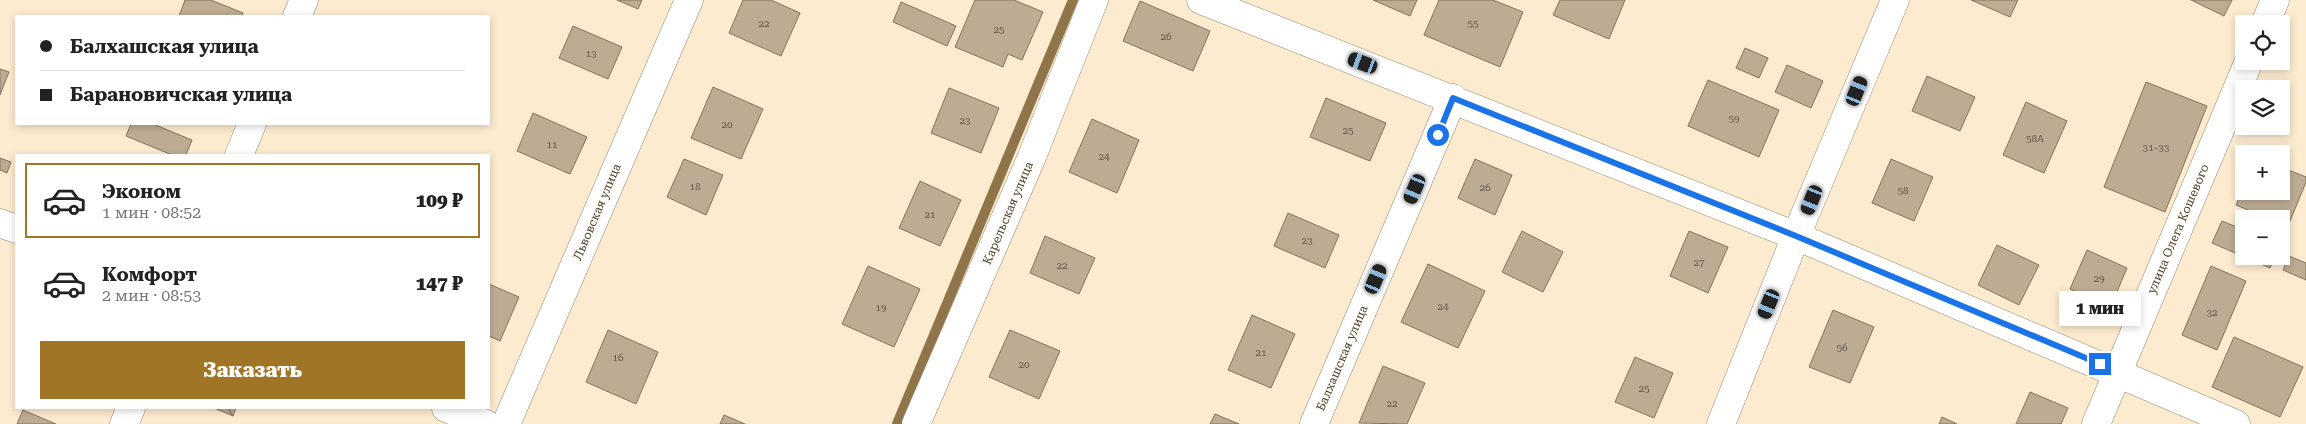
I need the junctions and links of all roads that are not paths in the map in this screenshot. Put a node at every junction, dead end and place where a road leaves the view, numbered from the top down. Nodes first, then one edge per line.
1 (304, 0) edge
2 (689, 0) edge
3 (1094, 0) edge
4 (1201, 0) edge
5 (1895, 0) edge
6 (2275, 0) edge
7 (297, 15) edge
8 (2269, 15) edge
9 (2245, 70) edge
10 (1453, 98) junction
11 (252, 125) edge
12 (239, 154) edge
13 (0, 223) edge
14 (15, 229) edge
15 (1796, 236) junction
16 (2117, 372) junction
17 (131, 409) edge
18 (448, 409) edge
19 (2220, 421) edge
20 (124, 424) edge
21 (486, 424) edge
22 (506, 424) edge
23 (916, 424) edge
24 (1314, 424) edge
25 (1721, 424) edge
26 (2096, 424) edge

1 - 7 street
2 - 22 street, Львовская улица
3 - 23 street, Карельская улица
4 - 10 street
5 - 15 street
6 - 8 street
9 - 16 street, улица Олега Кошевого
10 - 15 street
10 - 24 street, Балхашская улица
11 - 12 street
13 - 14 street
15 - 16 street
15 - 25 street
16 - 19 street
16 - 26 street, улица Олега Кошевого
17 - 20 street
18 - 21 street

